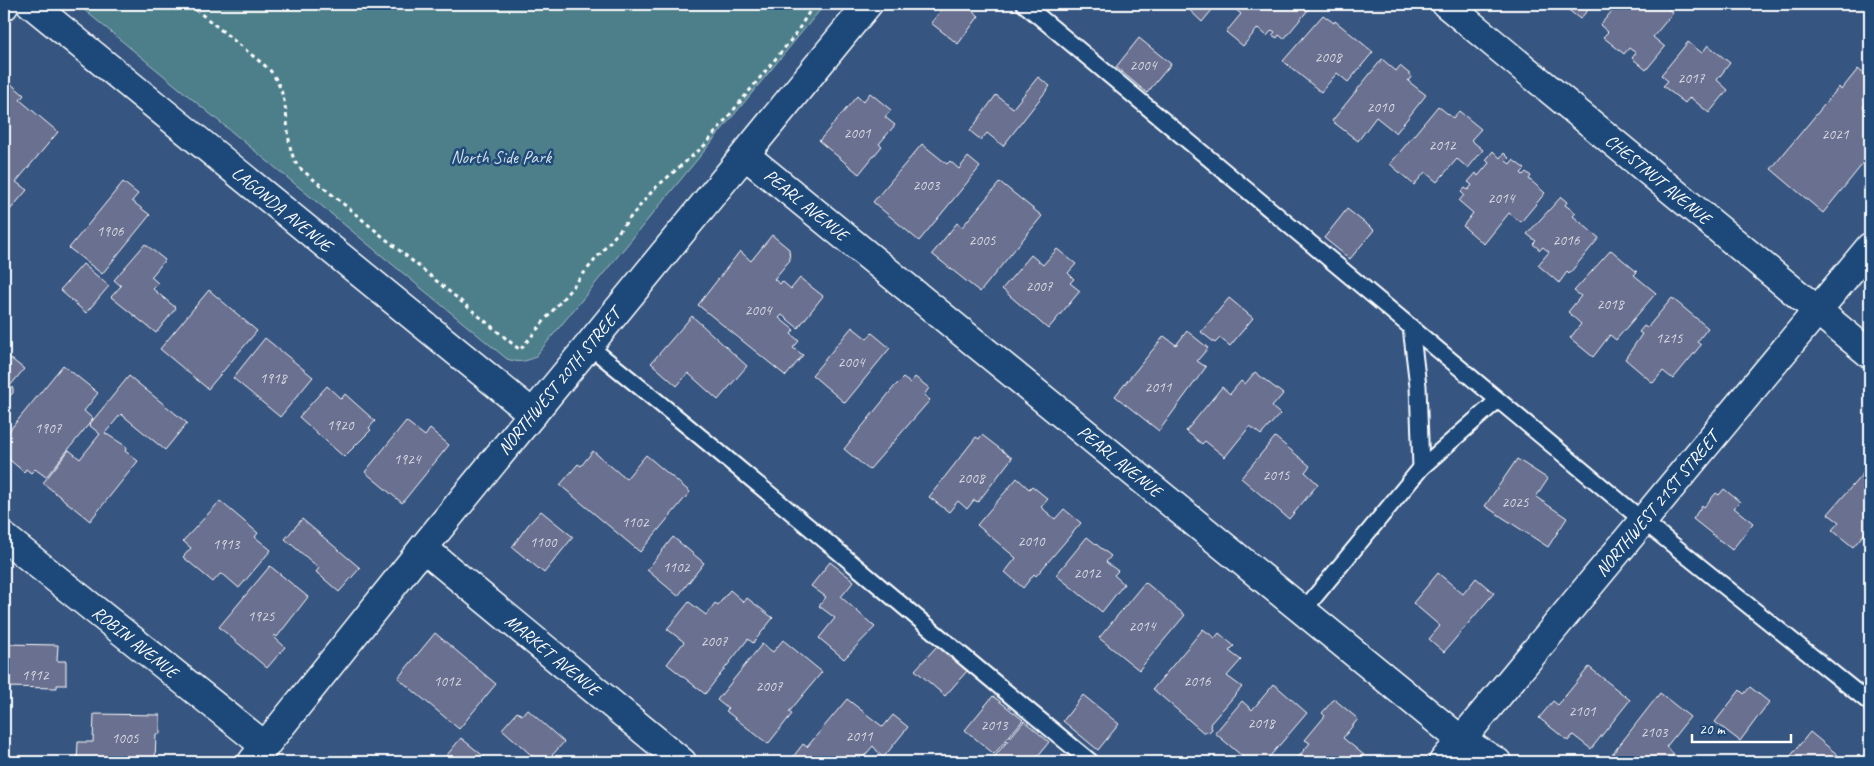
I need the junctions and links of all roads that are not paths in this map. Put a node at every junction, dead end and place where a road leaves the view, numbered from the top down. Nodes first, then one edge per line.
1 (31, 4) edge
2 (868, 4) edge
3 (1024, 4) edge
4 (1446, 4) edge
5 (745, 155) junction
6 (1870, 247) edge
7 (1817, 310) junction
8 (1411, 328) junction
9 (589, 346) junction
10 (1870, 354) edge
11 (1498, 400) junction
12 (533, 414) junction
13 (1421, 468) junction
14 (1642, 520) junction
15 (4, 537) edge
16 (423, 548) junction
17 (1303, 611) junction
18 (1870, 703) edge
19 (1461, 740) junction
20 (258, 754) edge
21 (682, 762) edge
22 (1091, 762) edge
23 (1443, 762) edge
24 (1497, 762) edge

1 - 12 street, LAGONDA AVENUE
2 - 5 street, NORTHWEST 20TH STREET
3 - 8 lane
4 - 7 street, CHESTNUT AVENUE
5 - 9 street, NORTHWEST 20TH STREET
5 - 17 street, PEARL AVENUE
6 - 7 street, NORTHWEST 21ST STREET
7 - 10 street, CHESTNUT AVENUE
7 - 14 street, NORTHWEST 21ST STREET
8 - 11 lane
8 - 13 lane
9 - 12 street, NORTHWEST 20TH STREET
9 - 22 lane
11 - 13 lane
11 - 14 lane
12 - 16 street, NORTHWEST 20TH STREET
13 - 17 lane
14 - 18 lane
14 - 19 street, NORTHWEST 21ST STREET
15 - 20 street, ROBIN AVENUE
16 - 20 street, NORTHWEST 20TH STREET
16 - 21 street, MARKET AVENUE
17 - 19 street, PEARL AVENUE
19 - 23 street, NORTHWEST 21ST STREET
19 - 24 street, PEARL AVENUE

